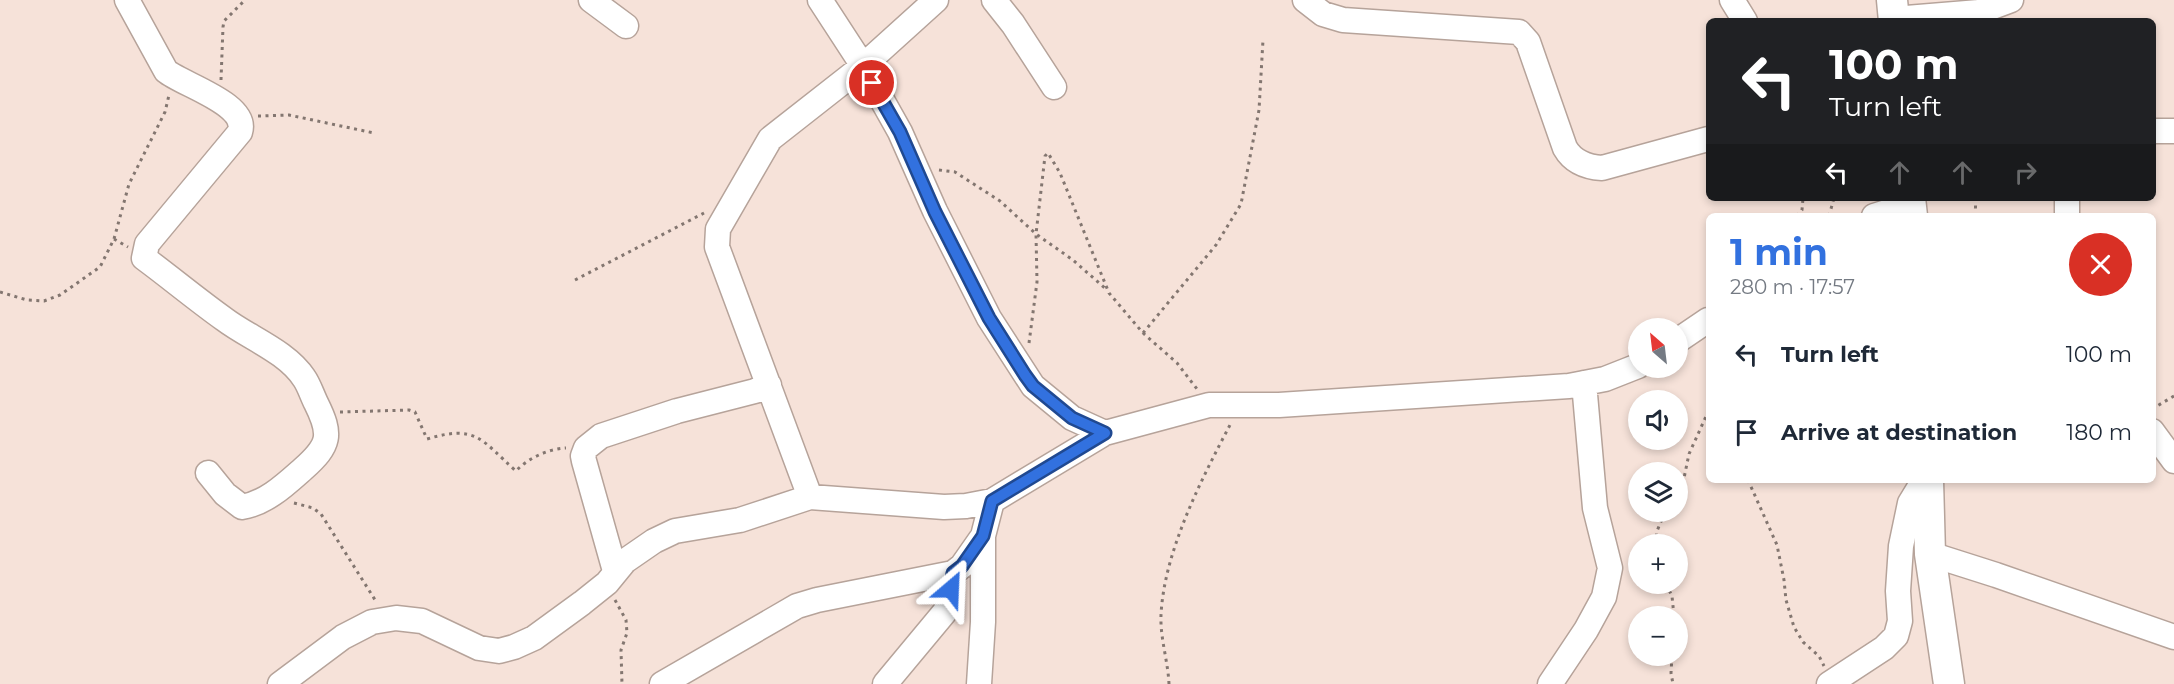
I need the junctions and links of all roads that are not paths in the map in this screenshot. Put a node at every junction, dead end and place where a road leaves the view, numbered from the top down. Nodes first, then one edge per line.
1 (127, 0) edge
2 (591, 0) edge
3 (820, 0) edge
4 (936, 0) edge
5 (994, 0) edge
6 (1305, 0) edge
7 (1732, 0) edge
8 (2011, 0) edge
9 (1893, 13) edge
10 (1743, 18) edge
11 (626, 26) dead end
12 (863, 66) junction
13 (1054, 87) dead end
14 (2156, 131) edge
15 (2174, 131) edge
16 (1706, 141) edge
17 (1911, 206) edge
18 (1885, 213) edge
19 (1706, 321) edge
20 (1688, 334) edge
21 (1628, 370) edge
22 (1584, 383) junction
23 (769, 385) junction
24 (1105, 433) junction
25 (2156, 436) edge
26 (2174, 461) edge
27 (208, 473) dead end
28 (1924, 483) edge
29 (1926, 483) edge
30 (810, 497) junction
31 (992, 501) junction
32 (983, 536) junction
33 (1930, 554) junction
34 (953, 573) junction
35 (611, 577) junction
36 (2174, 638) edge
37 (1830, 683) edge
38 (279, 684) edge
39 (662, 684) edge
40 (885, 684) edge
41 (979, 684) edge
42 (1550, 684) edge
43 (1949, 684) edge

1 - 27 street
2 - 11 street
3 - 12 street
4 - 12 street
5 - 13 street
6 - 16 street
7 - 10 street
8 - 9 street
12 - 23 street
12 - 24 street
14 - 15 street
17 - 18 street
19 - 20 street
21 - 22 street
22 - 24 street
22 - 42 street
23 - 30 street
23 - 35 street
24 - 31 street
25 - 26 street
28 - 37 street
29 - 33 main road
30 - 31 street
30 - 35 street
31 - 32 street
32 - 34 street
32 - 41 street
33 - 36 street
33 - 43 main road
34 - 39 street
34 - 40 street
35 - 38 street

